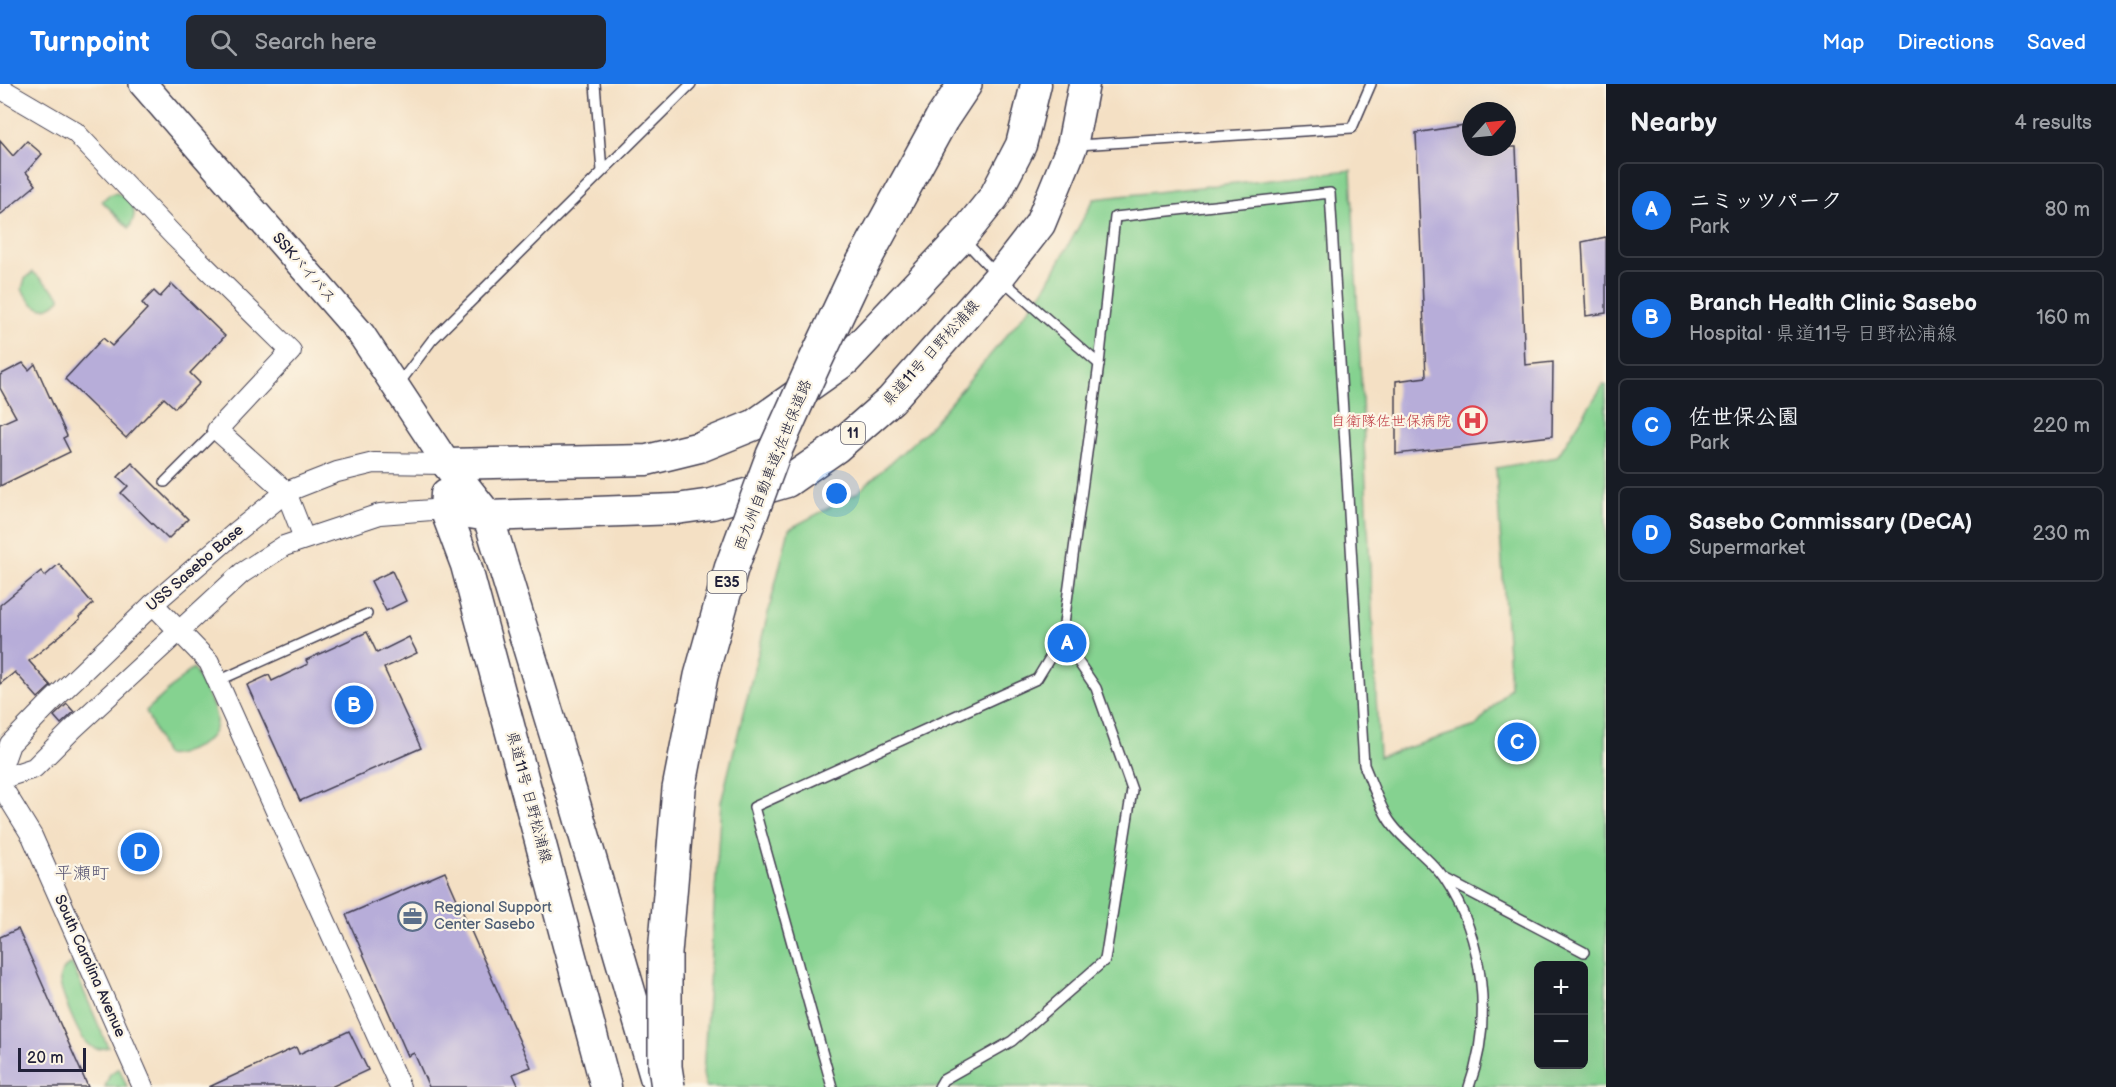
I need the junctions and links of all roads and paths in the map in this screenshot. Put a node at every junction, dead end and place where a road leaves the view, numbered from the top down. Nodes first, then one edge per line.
1 (143, 84) edge
2 (595, 84) edge
3 (691, 84) edge
4 (961, 84) edge
5 (965, 84) edge
6 (1036, 84) edge
7 (1084, 84) edge
8 (1371, 84) edge
9 (0, 88) edge
10 (941, 120) junction
11 (1072, 146) junction
12 (602, 171) junction
13 (962, 238) junction
14 (999, 277) junction
15 (1099, 364) junction
16 (397, 386) junction
17 (217, 430) junction
18 (447, 464) junction
19 (165, 482) dead end
20 (286, 492) junction
21 (446, 509) junction
22 (488, 516) junction
23 (304, 538) junction
24 (153, 604) junction
25 (367, 614) dead end
26 (180, 630) junction
27 (1062, 638) junction
28 (218, 681) junction
29 (0, 772) edge
30 (0, 778) edge
31 (0, 784) edge
32 (1444, 878) junction
33 (1584, 952) dead end
34 (143, 1087) edge
35 (400, 1087) edge
36 (606, 1087) edge
37 (658, 1087) edge
38 (668, 1087) edge
39 (832, 1087) edge
40 (939, 1087) edge
41 (1469, 1087) edge

1 - 16 street, SSKバイパス
2 - 12 lane
3 - 12 lane
4 - 10 highway, 西九州自動車道;佐世保道路 / E35
5 - 10 highway, 西九州自動車道;佐世保道路 / E35
6 - 13 main road
7 - 11 main road, 県道11号 日野松浦線 / 11
8 - 11 lane
9 - 17 street
10 - 38 highway, 西九州自動車道;佐世保道路 / E35, bridge
11 - 14 main road, 県道11号 日野松浦線 / 11
12 - 16 lane
13 - 14 lane
13 - 18 main road
14 - 15 lane
14 - 22 main road, 県道11号 日野松浦線 / 11
15 - 27 lane
15 - 32 lane
16 - 18 street, SSKバイパス
17 - 19 lane
17 - 20 street
18 - 20 street, USS Sasebo Base
18 - 21 main road, 県道11号 日野松浦線
18 - 22 main road
20 - 23 street
20 - 24 street, USS Sasebo Base
21 - 22 main road, 県道11号 日野松浦線 / 11
21 - 23 street
21 - 36 main road, 県道11号 日野松浦線
22 - 37 main road
23 - 26 street
24 - 26 street
24 - 29 street, USS Sasebo Base
25 - 28 lane
26 - 28 street
26 - 30 street
27 - 39 lane
27 - 40 lane
28 - 35 street
31 - 34 street, South Carolina Avenue
32 - 33 lane
32 - 41 lane

